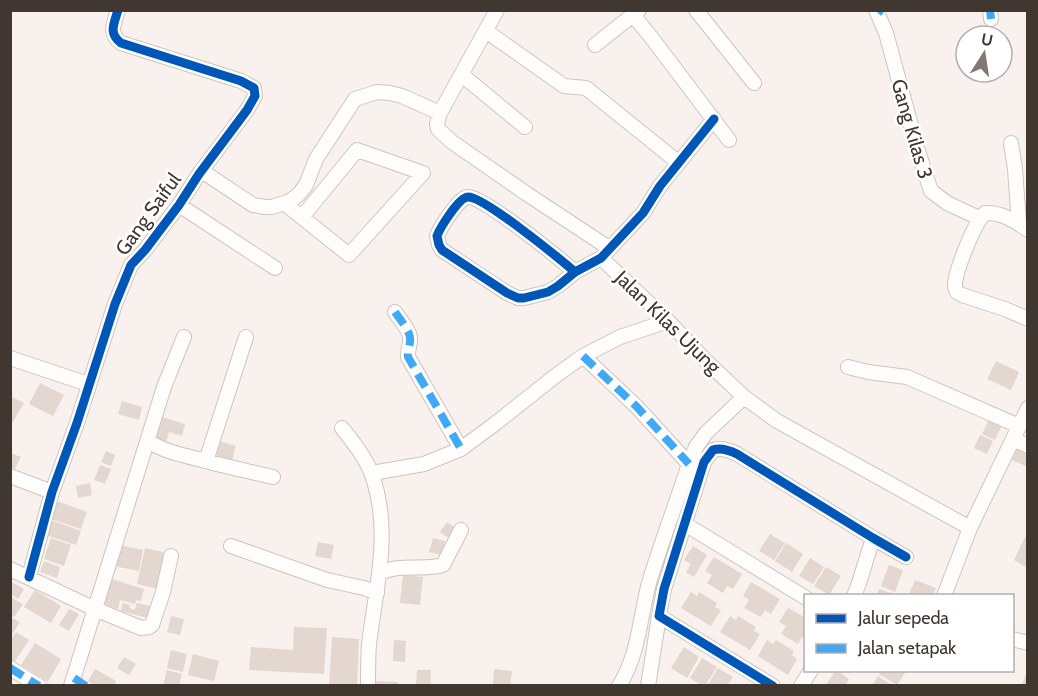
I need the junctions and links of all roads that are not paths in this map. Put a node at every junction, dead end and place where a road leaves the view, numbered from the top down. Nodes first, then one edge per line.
1 (118, 10) edge
2 (497, 10) edge
3 (696, 10) edge
4 (878, 11) edge
5 (636, 13) edge
6 (486, 31) junction
7 (596, 45) dead end
8 (462, 75) junction
9 (754, 83) dead end
10 (440, 113) junction
11 (714, 119) junction
12 (525, 127) dead end
13 (729, 140) dead end
14 (1011, 142) dead end
15 (679, 163) junction
16 (202, 171) junction
17 (284, 202) junction
18 (178, 205) junction
19 (302, 217) junction
20 (979, 218) junction
21 (1023, 227) edge
22 (605, 253) junction
23 (275, 268) dead end
24 (575, 272) junction
25 (395, 312) dead end
26 (1028, 319) edge
27 (668, 321) junction
28 (184, 337) dead end
29 (246, 337) dead end
30 (583, 356) junction
31 (10, 358) edge
32 (848, 367) dead end
33 (88, 384) junction
34 (744, 397) junction
35 (1028, 408) edge
36 (1019, 426) junction
37 (342, 428) dead end
38 (1013, 439) junction
39 (148, 441) junction
40 (1028, 446) edge
41 (460, 449) junction
42 (206, 461) junction
43 (689, 464) junction
44 (372, 473) junction
45 (10, 476) edge
46 (273, 477) dead end
47 (52, 492) junction
48 (685, 524) junction
49 (970, 528) junction
50 (461, 530) dead end
51 (873, 538) junction
52 (231, 546) dead end
53 (171, 556) dead end
54 (906, 556) dead end
55 (10, 569) edge
56 (380, 573) junction
57 (28, 577) junction
58 (377, 593) junction
59 (855, 594) edge
60 (945, 594) edge
61 (804, 597) edge
62 (95, 609) junction
63 (659, 616) junction
64 (10, 668) edge
65 (810, 672) edge
66 (72, 682) edge
67 (39, 686) edge
68 (86, 686) edge
69 (368, 686) edge
70 (619, 686) edge
71 (648, 686) edge
72 (773, 686) edge
73 (801, 686) edge

1 - 16 street, Gang Saiful
2 - 6 street
3 - 9 street
4 - 20 street, Gang Kilas 3
5 - 7 street
5 - 11 street
6 - 8 street
6 - 15 street
8 - 10 street
8 - 12 street
10 - 17 street
10 - 22 street
11 - 13 street
11 - 15 street
14 - 21 street
15 - 22 street
16 - 17 street
16 - 18 street, Gang Saiful
17 - 19 street
18 - 23 street
18 - 33 street, Gang Saiful
19 - 19 street
20 - 21 street
20 - 26 street
22 - 24 street, Jalan Kilas Ujung
22 - 27 street, Jalan Kilas Ujung
24 - 24 street, Jalan Kilas Ujung
25 - 41 street
27 - 30 street
27 - 34 street, Jalan Kilas Ujung
28 - 39 street
29 - 42 street
30 - 41 street
30 - 43 street
31 - 33 street
32 - 36 street
33 - 47 street, Gang Saiful
34 - 43 street
34 - 49 street, Jalan Kilas Ujung
35 - 36 street
36 - 38 street
37 - 44 street
38 - 40 street
38 - 49 street
39 - 42 street
39 - 62 street
41 - 44 street
42 - 46 street
43 - 70 street
44 - 56 street
45 - 47 street
47 - 57 street, Gang Saiful
48 - 51 street
48 - 61 street
48 - 63 street
49 - 60 street
50 - 56 street
51 - 54 street
51 - 59 street
52 - 58 street
53 - 62 street
55 - 57 street
56 - 58 street
57 - 62 street
58 - 69 street
62 - 66 street
63 - 71 street
63 - 72 street
64 - 67 street
65 - 73 street
66 - 68 street

